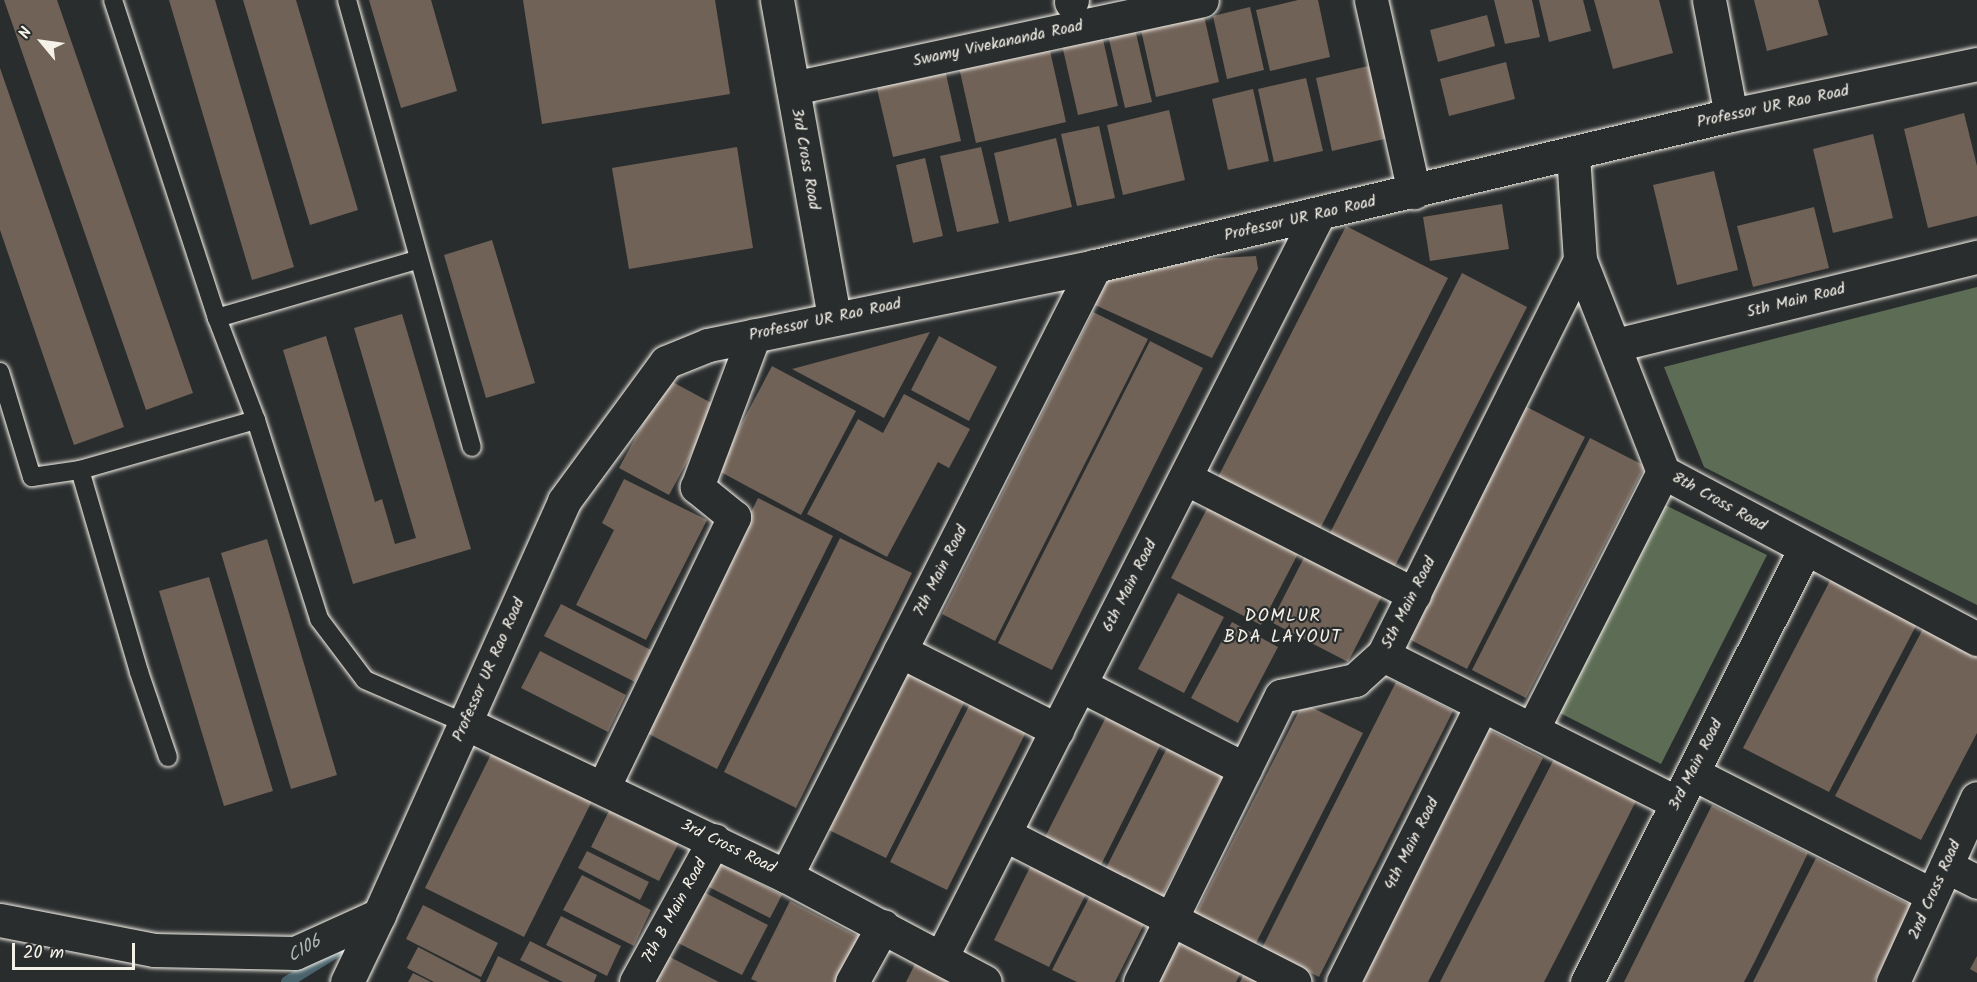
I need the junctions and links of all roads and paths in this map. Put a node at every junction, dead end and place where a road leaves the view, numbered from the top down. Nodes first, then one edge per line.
1 (113, 0) edge
2 (346, 0) edge
3 (777, 0) edge
4 (1202, 0) edge
5 (1371, 0) edge
6 (1709, 0) edge
7 (1073, 7) edge
8 (1977, 64) edge
9 (793, 88) junction
10 (1731, 115) junction
11 (1573, 155) junction
12 (1414, 192) junction
13 (1318, 215) junction
14 (1977, 257) edge
15 (417, 260) junction
16 (1580, 260) junction
17 (1095, 266) junction
18 (217, 318) junction
19 (834, 318) junction
20 (754, 335) junction
21 (1616, 345) junction
22 (0, 372) edge
23 (256, 420) junction
24 (472, 447) dead end
25 (80, 470) junction
26 (1663, 472) junction
27 (1185, 478) junction
28 (1805, 549) junction
29 (1414, 594) junction
30 (1977, 639) edge
31 (900, 651) junction
32 (1383, 656) junction
33 (1080, 686) junction
34 (1482, 705) junction
35 (465, 723) junction
36 (1057, 730) junction
37 (1532, 730) junction
38 (168, 757) dead end
39 (1245, 769) junction
40 (1692, 773) junction
41 (604, 786) junction
42 (1977, 798) edge
43 (1677, 803) junction
44 (1004, 834) junction
45 (714, 840) junction
46 (1946, 866) junction
47 (786, 876) junction
48 (1977, 882) edge
49 (1932, 896) junction
50 (379, 915) junction
51 (1171, 919) junction
52 (0, 920) edge
53 (883, 926) junction
54 (942, 956) junction
55 (347, 982) edge
56 (636, 982) edge
57 (852, 982) edge
58 (985, 982) edge
59 (1140, 982) edge
60 (1295, 982) edge
61 (1343, 982) edge
62 (1587, 982) edge
63 (1893, 982) edge

1 - 18 lane
2 - 15 lane
3 - 9 street, 3rd Cross Road
4 - 7 street, Swamy Vivekananda Road
5 - 12 street
6 - 10 street
7 - 9 street, Swamy Vivekananda Road
8 - 10 street, Professor UR Rao Road
9 - 19 street, 3rd Cross Road
10 - 11 street, Professor UR Rao Road
11 - 12 street, Professor UR Rao Road
11 - 16 street
12 - 13 street, Professor UR Rao Road
13 - 17 street, Professor UR Rao Road
13 - 27 street, 6th Main Road
14 - 21 street, 5th Main Road
15 - 18 lane
15 - 24 lane
16 - 21 street, 8th Cross Road
16 - 29 street, 5th Main Road
17 - 19 street, Professor UR Rao Road
17 - 31 street, 7th Main Road
18 - 23 lane
19 - 20 street, Professor UR Rao Road
20 - 35 street, Professor UR Rao Road
20 - 41 street
21 - 26 street, 8th Cross Road
22 - 25 lane
23 - 25 lane
23 - 35 lane
25 - 38 lane
26 - 28 street, 8th Cross Road
26 - 37 street
27 - 29 street
27 - 33 street, 6th Main Road
28 - 30 street, 8th Cross Road
28 - 40 street, 3rd Main Road
29 - 32 street, 5th Main Road
31 - 36 street
31 - 47 street, 7th Main Road
32 - 34 street
32 - 39 street, 5th Main Road
33 - 36 street, 6th Main Road
33 - 39 street
34 - 37 street
34 - 61 street, 4th Main Road
35 - 41 street, 3rd Cross Road
35 - 50 street, Professor UR Rao Road
36 - 44 street, 6th Main Road
37 - 43 street
39 - 51 street, 5th Main Road
40 - 43 street, 3rd Main Road
40 - 49 street
41 - 45 street, 3rd Cross Road
42 - 46 street, 2nd Cross Road
43 - 62 street, 3rd Main Road
44 - 51 street
44 - 54 street, 6th Main Road
45 - 47 street, 3rd Cross Road
45 - 56 street, 7th B Main Road
46 - 48 street
46 - 49 street, 2nd Cross Road
47 - 53 street, 3rd Cross Road
49 - 63 street, 2nd Cross Road
50 - 52 street
50 - 55 street, Professor UR Rao Road
51 - 59 street, 5th Main Road
51 - 60 street
53 - 54 street, 3rd Cross Road
53 - 57 street
54 - 58 street, 3rd Cross Road

